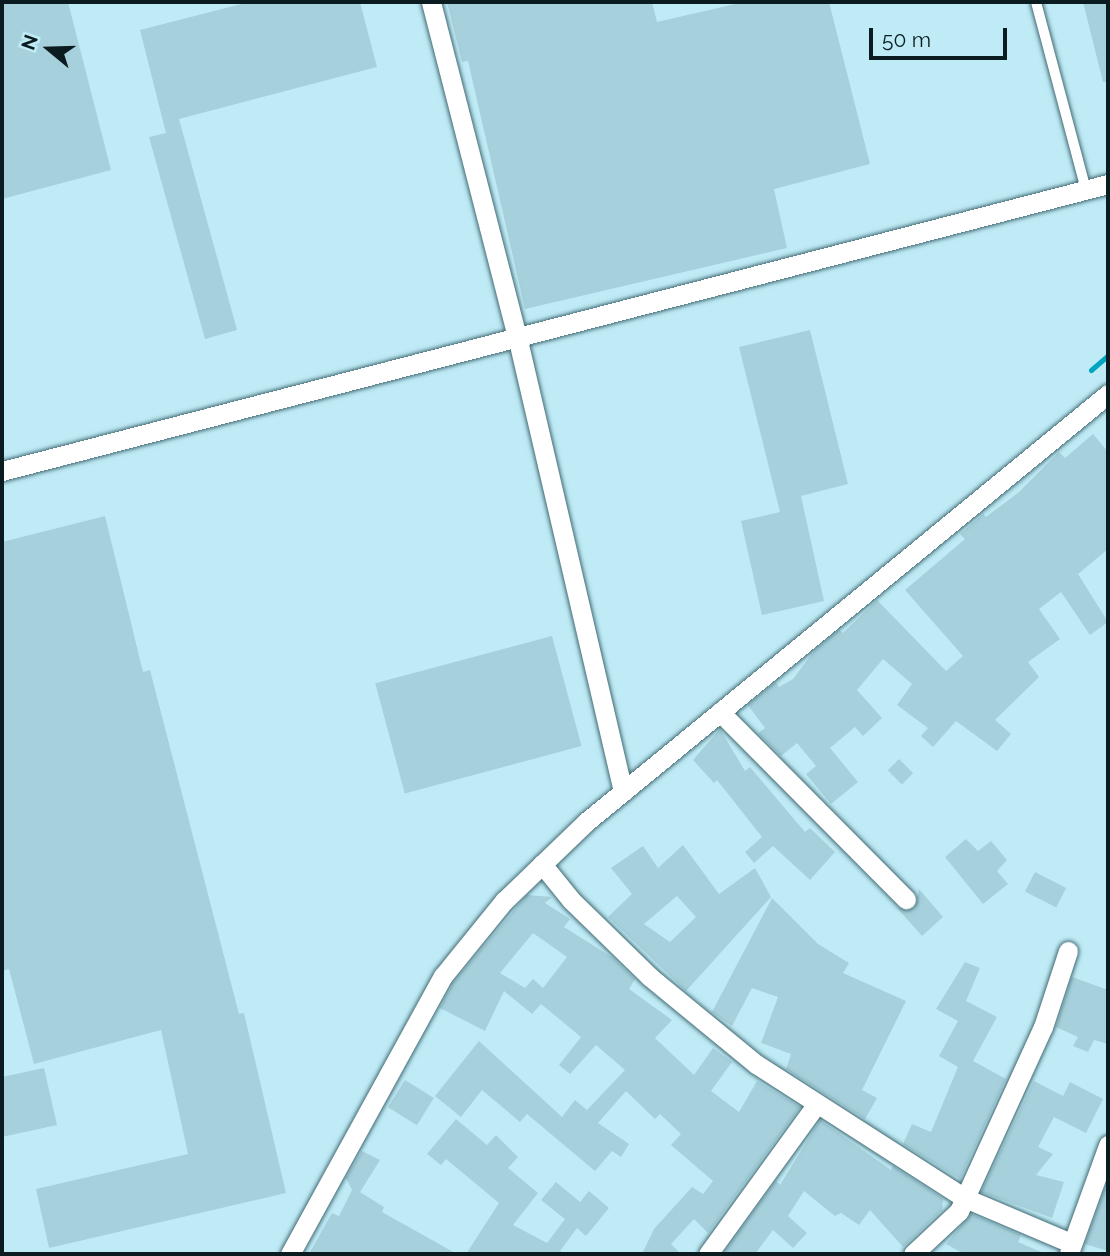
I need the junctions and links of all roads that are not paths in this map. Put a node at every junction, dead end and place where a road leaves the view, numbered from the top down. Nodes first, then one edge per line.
1 (431, 2) edge
2 (1036, 2) edge
3 (1108, 184) edge
4 (1086, 190) junction
5 (517, 336) junction
6 (1108, 394) edge
7 (2, 471) edge
8 (720, 712) junction
9 (623, 791) junction
10 (542, 864) junction
11 (906, 899) dead end
12 (1068, 951) dead end
13 (816, 1105) junction
14 (1108, 1145) edge
15 (965, 1198) junction
16 (1070, 1249) edge
17 (290, 1254) edge
18 (708, 1254) edge
19 (913, 1254) edge

1 - 5 street
2 - 4 lane
3 - 4 street
4 - 5 street
5 - 7 street
5 - 9 street
6 - 8 street
8 - 9 street
8 - 11 street
9 - 10 street
10 - 13 street
10 - 17 street
12 - 15 street
13 - 15 street
13 - 18 street
14 - 16 street
15 - 16 street
15 - 19 street

